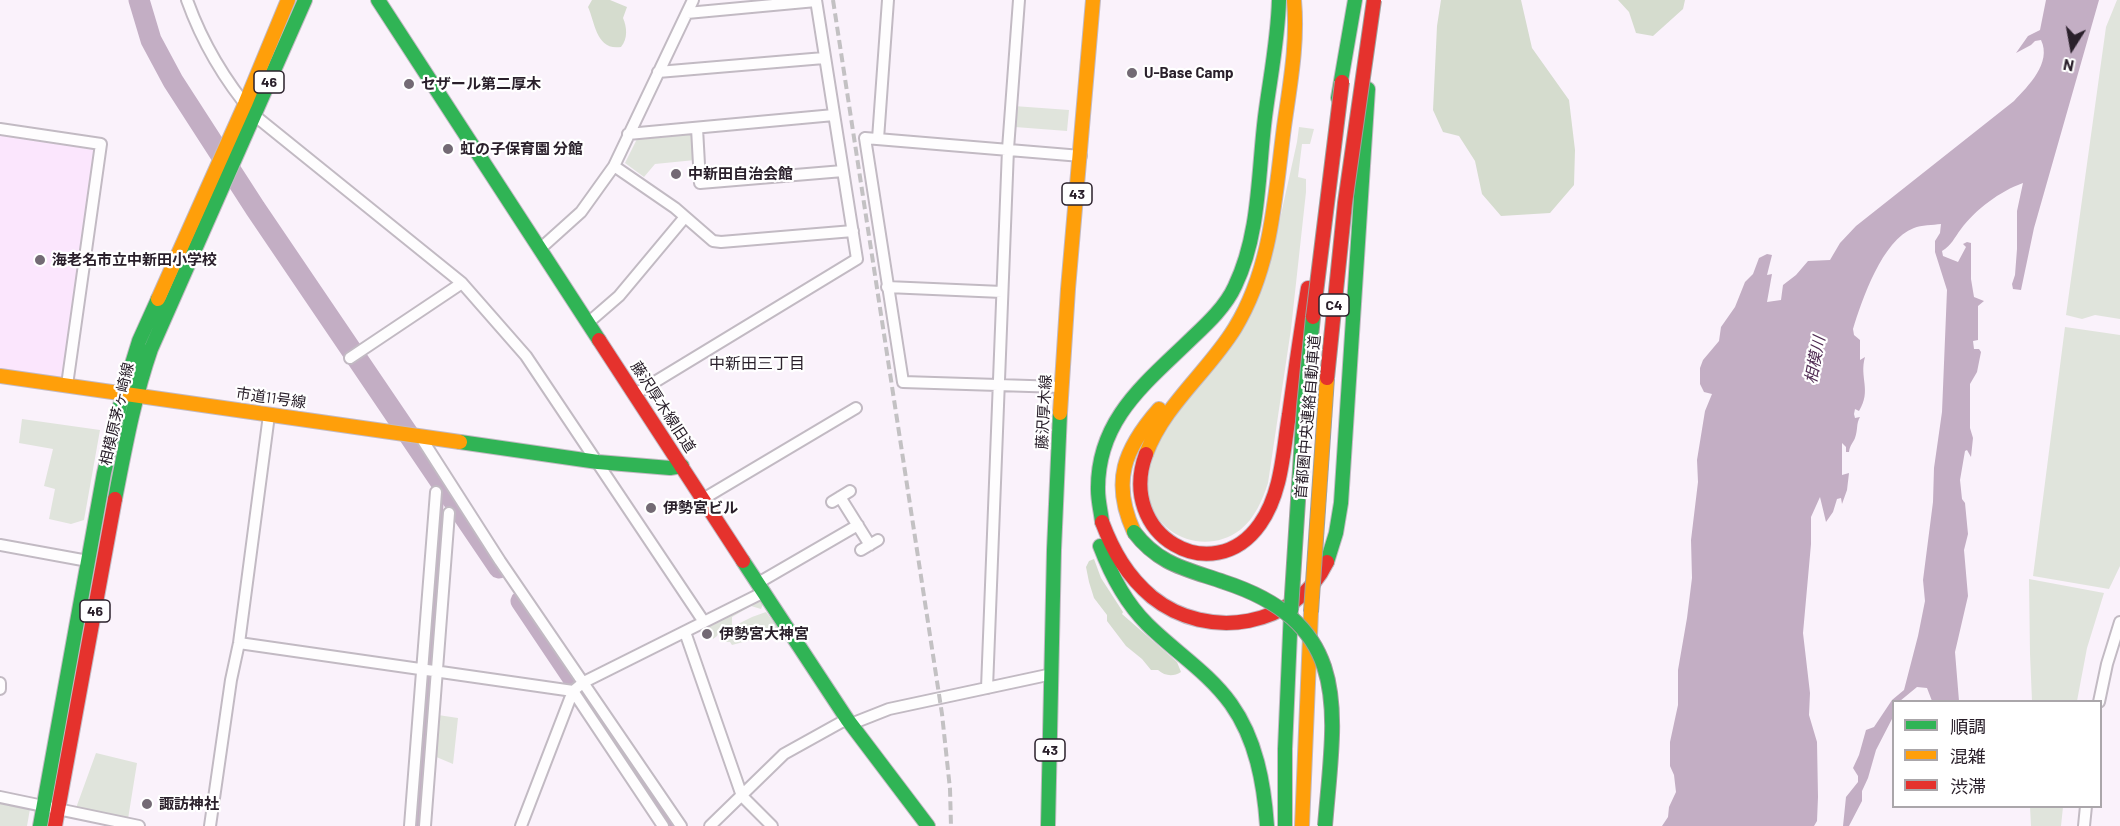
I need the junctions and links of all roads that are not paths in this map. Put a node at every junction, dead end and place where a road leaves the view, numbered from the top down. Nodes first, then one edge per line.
1 (187, 0) edge
2 (288, 0) edge
3 (305, 0) edge
4 (378, 0) edge
5 (693, 0) edge
6 (888, 0) edge
7 (1019, 0) edge
8 (1093, 0) edge
9 (1279, 0) edge
10 (1294, 0) edge
11 (1355, 0) edge
12 (1374, 0) edge
13 (816, 1) edge
14 (687, 13) junction
15 (824, 58) junction
16 (658, 72) junction
17 (1342, 82) junction
18 (245, 104) junction
19 (834, 115) junction
20 (254, 116) junction
21 (697, 128) junction
22 (0, 129) edge
23 (628, 134) junction
24 (878, 139) junction
25 (1008, 149) junction
26 (1081, 156) junction
27 (614, 166) junction
28 (843, 171) junction
29 (685, 217) junction
30 (853, 231) junction
31 (541, 248) junction
32 (462, 283) junction
33 (887, 287) junction
34 (1002, 292) junction
35 (589, 322) junction
36 (1226, 342) junction
37 (354, 356) dead end
38 (0, 376) edge
39 (67, 385) junction
40 (999, 385) junction
41 (1061, 387) junction
42 (129, 394) junction
43 (635, 394) junction
44 (856, 408) dead end
45 (269, 415) junction
46 (412, 435) junction
47 (598, 462) junction
48 (682, 466) junction
49 (1099, 468) junction
50 (436, 492) dead end
51 (841, 497) dead end
52 (704, 499) junction
53 (449, 513) dead end
54 (858, 525) junction
55 (0, 545) edge
56 (870, 545) dead end
57 (88, 561) junction
58 (761, 587) junction
59 (704, 622) junction
60 (2120, 622) edge
61 (685, 633) junction
62 (240, 643) junction
63 (430, 672) junction
64 (1052, 674) junction
65 (0, 682) edge
66 (578, 687) junction
67 (987, 688) junction
68 (0, 689) edge
69 (2098, 700) edge
70 (849, 721) junction
71 (742, 796) junction
72 (0, 797) edge
73 (43, 806) junction
74 (2086, 808) edge
75 (58, 809) junction
76 (40, 826) edge
77 (55, 826) edge
78 (139, 826) edge
79 (210, 826) edge
80 (410, 826) edge
81 (425, 826) edge
82 (521, 826) edge
83 (663, 826) edge
84 (681, 826) edge
85 (710, 826) edge
86 (772, 826) edge
87 (928, 826) edge
88 (1048, 826) edge
89 (1267, 826) edge
90 (1285, 826) edge
91 (1302, 826) edge
92 (1325, 826) edge
93 (2084, 826) edge

1 - 18 street
2 - 18 main road, 相模原茅ヶ崎線 / 46
3 - 20 main road, 相模原茅ヶ崎線 / 46
4 - 31 main road, 藤沢厚木線旧道
5 - 14 street
6 - 24 street
7 - 25 street
8 - 26 main road, 藤沢厚木線 / 43
9 - 49 main road
10 - 36 main road
11 - 17 main road, 首都圏中央連絡自動車道 / C4
12 - 49 main road, bridge
12 - 91 main road, 首都圏中央連絡自動車道 / C4, bridge
13 - 14 street
13 - 15 street
14 - 16 street
15 - 16 street
15 - 19 street
16 - 23 street
17 - 36 main road, bridge
17 - 90 main road, 首都圏中央連絡自動車道 / C4, bridge
18 - 20 street
18 - 42 main road, 相模原茅ヶ崎線 / 46
19 - 21 street
19 - 28 street
20 - 32 street
20 - 42 main road, 相模原茅ヶ崎線 / 46
21 - 23 street
21 - 28 street
22 - 39 street
23 - 27 street
24 - 25 street
24 - 33 street
25 - 26 street
25 - 34 street
26 - 41 main road, 藤沢厚木線 / 43
27 - 29 street
27 - 31 street
28 - 30 street
29 - 30 street
29 - 35 street
30 - 43 street
31 - 35 main road, 藤沢厚木線旧道
32 - 37 street
32 - 47 street
33 - 34 street
33 - 40 street
34 - 40 street
35 - 43 main road, 藤沢厚木線旧道
36 - 92 main road, bridge
38 - 39 main road, 市道11号線
39 - 42 main road, 市道11号線
40 - 41 street
40 - 67 street
41 - 64 main road, 藤沢厚木線 / 43
42 - 45 main road, 市道11号線
42 - 57 main road, 相模原茅ヶ崎線 / 46
42 - 75 main road, 相模原茅ヶ崎線 / 46
43 - 48 main road, 藤沢厚木線旧道
44 - 52 street
45 - 46 main road, 市道11号線
45 - 62 street
46 - 47 main road, 市道11号線
46 - 66 street
47 - 48 main road, 市道11号線
47 - 59 street
48 - 52 main road, 藤沢厚木線旧道
49 - 89 main road
50 - 63 street
51 - 54 street
52 - 58 main road, 藤沢厚木線旧道
53 - 63 street
54 - 56 street
54 - 58 street
55 - 57 street
57 - 73 main road, 相模原茅ヶ崎線 / 46
58 - 59 street
58 - 70 main road, 藤沢厚木線旧道
59 - 61 street
60 - 69 street
61 - 66 street
61 - 71 street
62 - 63 street
62 - 79 street
63 - 66 street
63 - 80 street
63 - 81 street
64 - 67 street
64 - 88 main road, 藤沢厚木線 / 43
65 - 68 street
66 - 82 street
66 - 83 street
66 - 84 street
67 - 70 street
70 - 71 street
70 - 87 main road, 藤沢厚木線旧道
71 - 85 street
71 - 86 street
72 - 73 street
73 - 75 street
73 - 76 main road, 相模原茅ヶ崎線 / 46
74 - 93 street
75 - 77 main road, 相模原茅ヶ崎線 / 46
75 - 78 street

